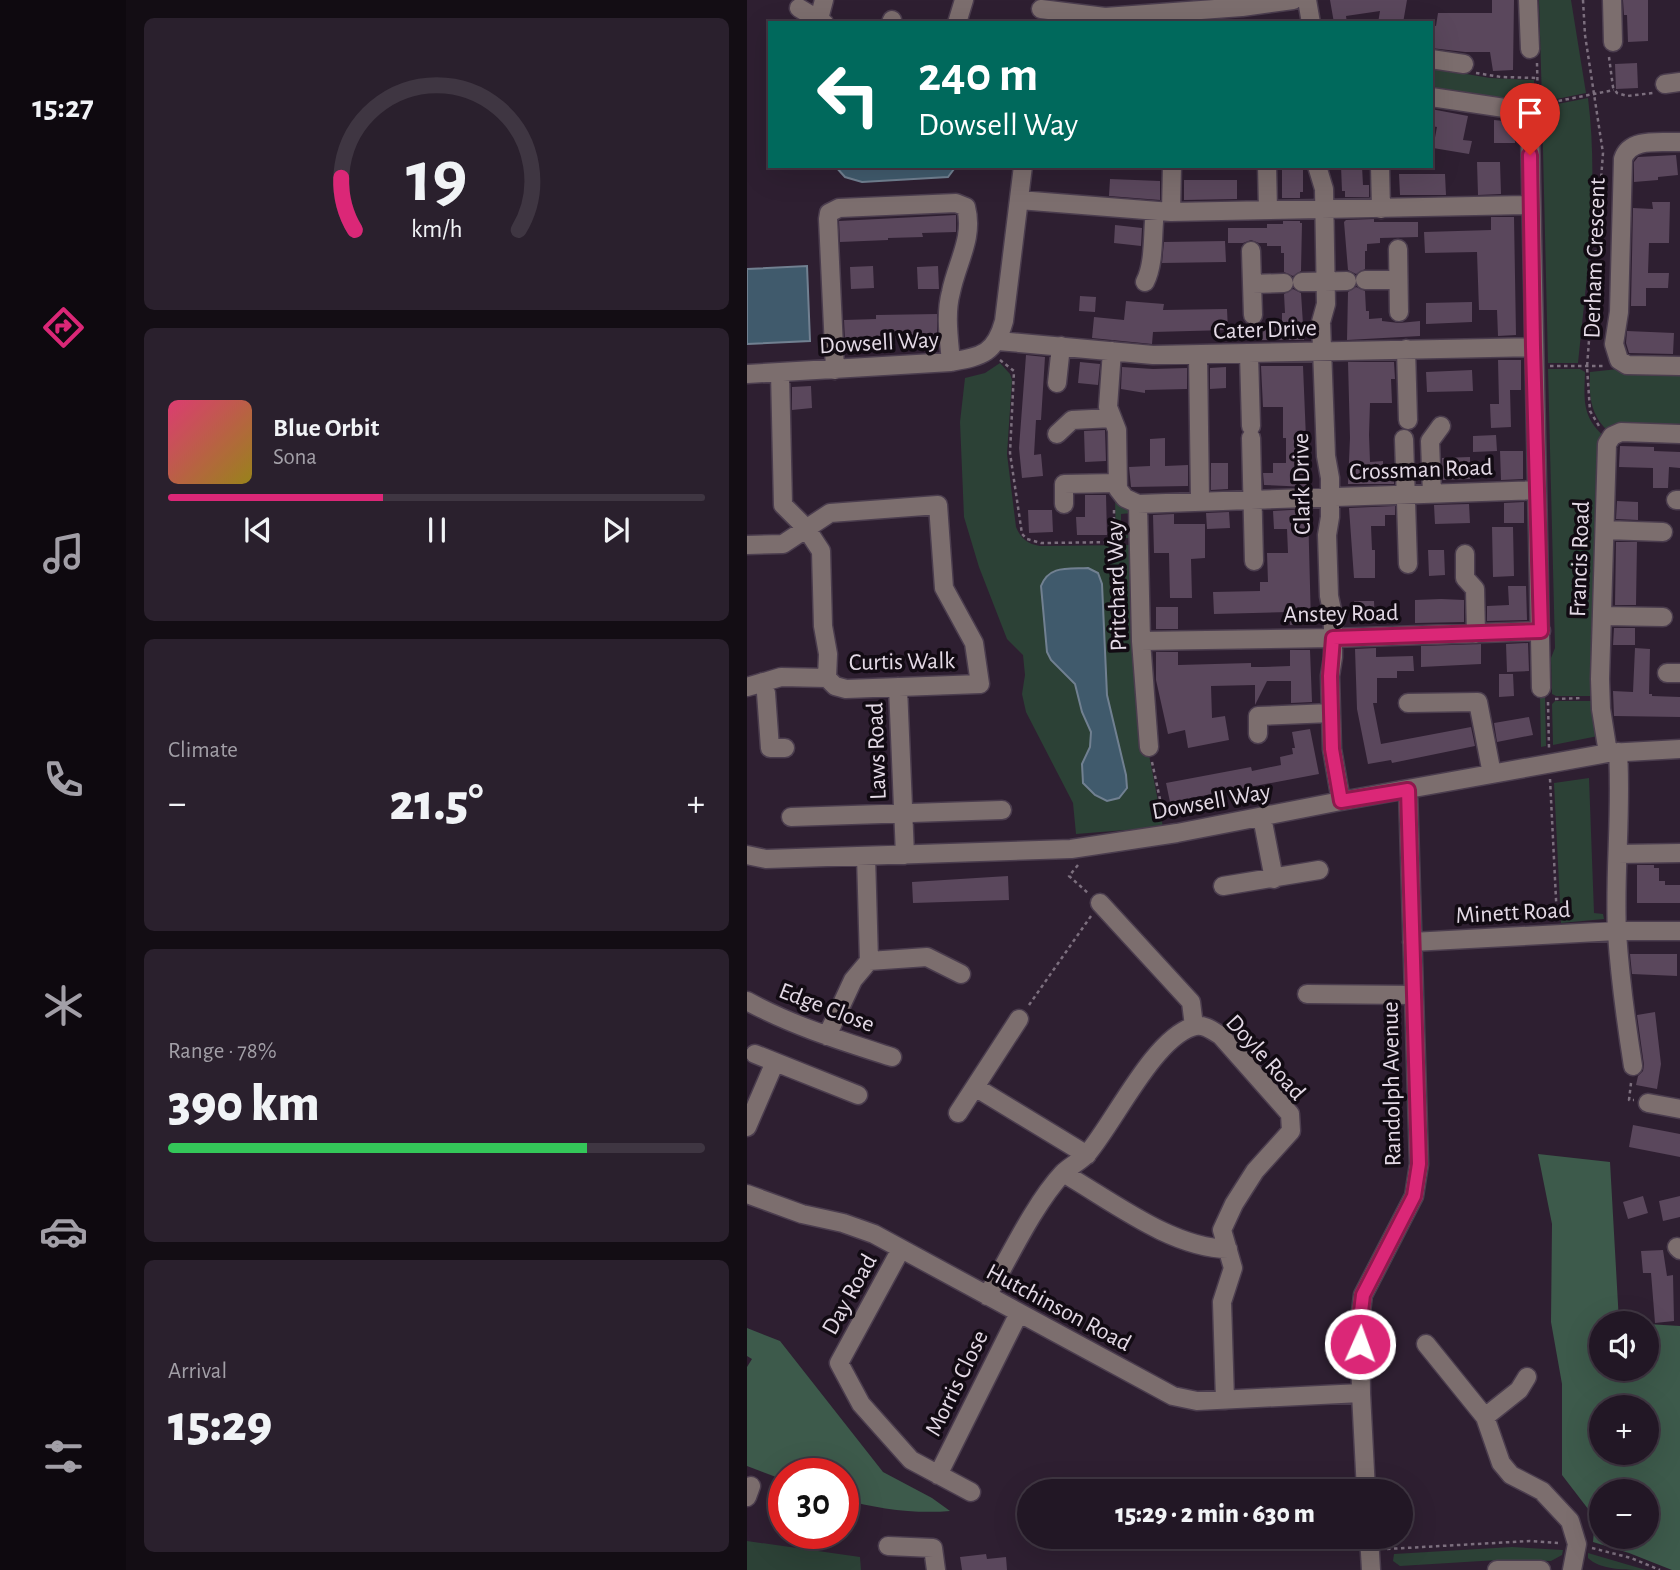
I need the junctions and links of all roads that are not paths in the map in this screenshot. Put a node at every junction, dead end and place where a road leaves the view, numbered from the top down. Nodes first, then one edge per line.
1 (824, 0) edge
2 (964, 0) edge
3 (1293, 0) edge
4 (1307, 0) edge
5 (1527, 0) edge
6 (1612, 0) edge
7 (799, 8) dead end
8 (1041, 10) edge
9 (1170, 18) edge
10 (821, 21) edge
11 (958, 21) edge
12 (1311, 21) edge
13 (1611, 48) road end
14 (1530, 49) dead end
15 (1433, 60) edge
16 (1466, 68) road end
17 (1433, 97) edge
18 (1680, 142) edge
19 (1023, 168) edge
20 (1172, 168) edge
21 (1267, 168) edge
22 (1318, 168) edge
23 (1380, 168) edge
24 (1019, 200) junction
25 (1531, 205) junction
26 (1381, 209) junction
27 (1268, 210) junction
28 (1324, 210) junction
29 (1163, 211) junction
30 (1398, 249) dead end
31 (1251, 251) dead end
32 (1399, 280) junction
33 (1145, 282) dead end
34 (1326, 282) junction
35 (1252, 284) junction
36 (1399, 312) dead end
37 (1253, 314) dead end
38 (994, 346) junction
39 (1061, 346) junction
40 (1533, 347) junction
41 (1406, 349) junction
42 (1112, 351) junction
43 (1322, 352) junction
44 (1249, 354) junction
45 (1198, 355) junction
46 (951, 362) junction
47 (1680, 366) edge
48 (835, 370) junction
49 (780, 372) junction
50 (747, 374) edge
51 (1057, 383) dead end
52 (1112, 418) junction
53 (1408, 420) dead end
54 (1441, 426) dead end
55 (1057, 434) dead end
56 (1680, 434) edge
57 (1404, 439) dead end
58 (1118, 488) junction
59 (1537, 490) junction
60 (1432, 494) junction
61 (1406, 495) junction
62 (1330, 497) junction
63 (1253, 499) junction
64 (1200, 500) junction
65 (1064, 504) dead end
66 (1138, 504) junction
67 (806, 528) junction
68 (1605, 530) junction
69 (1663, 531) dead end
70 (747, 545) edge
71 (1465, 554) dead end
72 (1254, 561) dead end
73 (1408, 564) dead end
74 (1602, 616) junction
75 (1663, 617) dead end
76 (1541, 631) junction
77 (1476, 634) junction
78 (1333, 638) junction
79 (1141, 641) junction
80 (827, 678) junction
81 (755, 684) edge
82 (898, 687) junction
83 (1545, 693) road end
84 (1408, 703) dead end
85 (1331, 713) junction
86 (1258, 734) dead end
87 (1149, 747) road end
88 (785, 748) dead end
89 (1680, 749) edge
90 (1613, 753) junction
91 (1492, 774) junction
92 (1408, 790) junction
93 (1341, 801) junction
94 (1002, 810) dead end
95 (903, 814) junction
96 (791, 817) dead end
97 (1262, 817) junction
98 (1618, 853) junction
99 (1680, 853) edge
100 (747, 855) edge
101 (905, 855) junction
102 (867, 856) junction
103 (1319, 870) dead end
104 (1274, 879) junction
105 (1223, 886) dead end
106 (1100, 903) road end
107 (1617, 931) junction
108 (1680, 931) edge
109 (1412, 942) junction
110 (869, 961) junction
111 (961, 974) dead end
112 (1307, 994) dead end
113 (1414, 995) junction
114 (747, 1001) edge
115 (1019, 1019) road end
116 (1194, 1026) junction
117 (827, 1036) junction
118 (755, 1054) dead end
119 (892, 1057) dead end
120 (775, 1062) junction
121 (1634, 1066) road end
122 (975, 1087) junction
123 (858, 1095) dead end
124 (1648, 1103) road end
125 (1680, 1109) edge
126 (958, 1113) dead end
127 (747, 1127) edge
128 (1087, 1155) junction
129 (1063, 1172) junction
130 (747, 1194) edge
131 (902, 1249) junction
132 (1228, 1249) junction
133 (987, 1296) junction
134 (1018, 1313) junction
135 (1426, 1344) dead end
136 (1527, 1377) dead end
137 (1361, 1393) junction
138 (1225, 1400) junction
139 (1485, 1417) junction
140 (938, 1475) junction
141 (1365, 1479) edge
142 (971, 1492) dead end
143 (888, 1546) dead end
144 (1369, 1549) edge
145 (936, 1570) edge
146 (1371, 1570) edge
147 (1497, 1570) edge
148 (1541, 1570) edge
149 (1572, 1570) edge

1 - 10 street
2 - 11 street
3 - 9 street
4 - 12 street
5 - 14 street
6 - 13 street
7 - 10 street
8 - 9 street
15 - 16 street
17 - 25 street
18 - 47 street, Derham Crescent
19 - 24 street
20 - 29 street
21 - 27 street
22 - 28 street, Clark Drive
23 - 26 street
24 - 29 street
24 - 38 street
25 - 26 street
25 - 40 street
26 - 28 street
27 - 28 street
27 - 29 street
28 - 34 street, Clark Drive
29 - 33 street
30 - 32 street
31 - 35 street
32 - 34 street
32 - 36 street
34 - 35 street
34 - 43 street, Clark Drive
35 - 37 street
38 - 39 street, Cater Drive
38 - 46 street, Dowsell Way
39 - 42 street, Cater Drive
39 - 51 street
40 - 41 street, Cater Drive
40 - 59 street
41 - 43 street, Cater Drive
41 - 53 street
42 - 45 street, Cater Drive
42 - 52 street
43 - 44 street, Cater Drive
43 - 62 street, Clark Drive
44 - 45 street, Cater Drive
44 - 63 street
45 - 64 street
46 - 48 street, Dowsell Way
46 - 48 street
48 - 49 street, Dowsell Way
49 - 50 street, Dowsell Way
49 - 67 street
52 - 55 street
52 - 58 street
54 - 60 street
56 - 68 street, Francis Road
57 - 61 street
58 - 65 street
58 - 66 street, Pritchard Way
59 - 60 street, Crossman Road
59 - 76 street
60 - 61 street, Crossman Road
61 - 62 street, Crossman Road
61 - 73 street
62 - 63 street, Crossman Road
62 - 78 street, Clark Drive
63 - 64 street, Crossman Road
63 - 72 street
64 - 66 street, Crossman Road
66 - 79 street, Pritchard Way
67 - 70 street
67 - 80 street, Curtis Walk
67 - 82 street, Curtis Walk
68 - 69 street
68 - 74 street, Francis Road
71 - 77 street
74 - 75 street
74 - 90 street, Francis Road
76 - 77 street, Anstey Road
76 - 83 street
77 - 78 street, Anstey Road
78 - 79 street, Anstey Road
78 - 85 street, Clark Drive
79 - 87 street, Pritchard Way
80 - 81 street
80 - 82 street, Curtis Walk
81 - 88 street
82 - 95 street, Laws Road
84 - 91 street
85 - 86 street
85 - 93 street, Clark Drive
89 - 90 street, Dowsell Way
90 - 91 street, Dowsell Way
90 - 98 street, Francis Road
91 - 92 street, Dowsell Way
92 - 93 street, Dowsell Way
92 - 109 street, Randolph Avenue
93 - 97 street, Dowsell Way
94 - 95 street, Laws Road
95 - 96 street, Laws Road
95 - 101 street, Laws Road
97 - 101 street, Dowsell Way
97 - 104 street
98 - 99 street
98 - 107 street
100 - 102 street, Dowsell Way
101 - 102 street, Dowsell Way
102 - 110 street
103 - 104 street
104 - 105 street
106 - 116 street, Doyle Road
107 - 108 street, Minett Road
107 - 109 street, Minett Road
107 - 121 street
109 - 113 street, Randolph Avenue
110 - 111 street
110 - 117 street
112 - 113 street
113 - 137 street, Randolph Avenue
114 - 117 street, Edge Close
115 - 122 street
116 - 128 street, Doyle Road
116 - 132 street, Doyle Road
117 - 119 street, Edge Close
118 - 120 street
120 - 123 street
120 - 127 street
122 - 126 street
122 - 128 street
124 - 125 street
128 - 129 street, Doyle Road
129 - 132 street
129 - 133 street, Doyle Road
130 - 131 street, Hutchinson Road
131 - 133 street, Hutchinson Road
131 - 140 street, Day Road
132 - 138 street, Doyle Road
133 - 134 street, Hutchinson Road
134 - 138 street, Hutchinson Road
134 - 140 street, Morris Close
135 - 139 street
136 - 139 street
137 - 138 street, Hutchinson Road
137 - 141 street, Randolph Avenue
139 - 149 street
140 - 142 street
143 - 145 street
144 - 146 street
147 - 148 street

